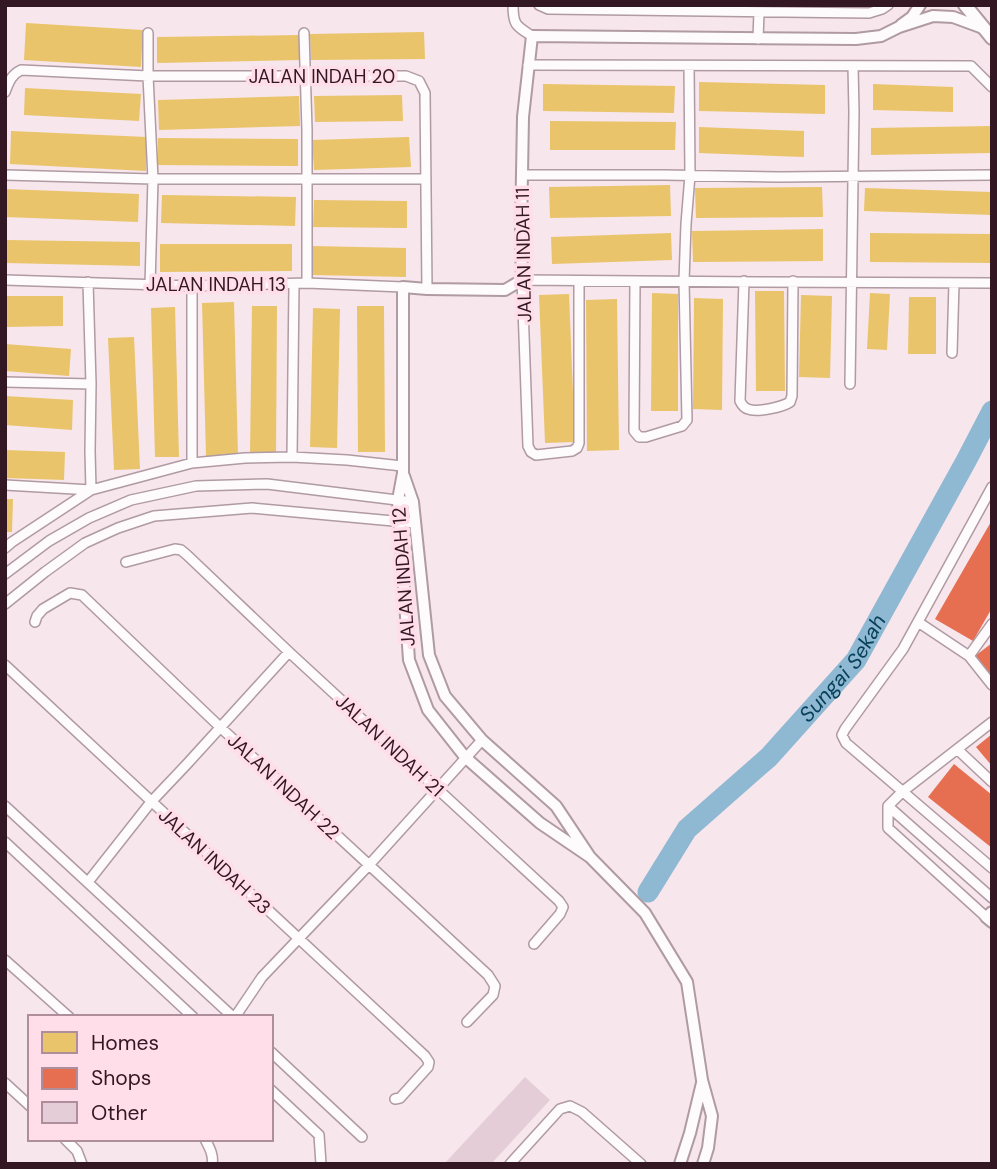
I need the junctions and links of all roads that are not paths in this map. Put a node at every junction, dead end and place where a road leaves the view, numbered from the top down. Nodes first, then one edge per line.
1 (513, 5) edge
2 (888, 5) edge
3 (920, 5) edge
4 (965, 5) edge
5 (540, 6) edge
6 (698, 8) edge
7 (759, 12) junction
8 (899, 27) junction
9 (148, 33) dead end
10 (304, 33) dead end
11 (987, 33) edge
12 (532, 36) junction
13 (758, 39) junction
14 (528, 65) junction
15 (689, 66) junction
16 (853, 66) junction
17 (148, 76) junction
18 (306, 76) junction
19 (992, 87) edge
20 (5, 92) edge
21 (5, 175) edge
22 (522, 175) junction
23 (690, 175) junction
24 (992, 175) edge
25 (853, 176) junction
26 (153, 179) junction
27 (308, 179) junction
28 (425, 179) junction
29 (5, 280) edge
30 (522, 280) junction
31 (579, 281) junction
32 (635, 281) junction
33 (684, 281) junction
34 (744, 281) junction
35 (793, 281) junction
36 (88, 282) junction
37 (851, 282) junction
38 (954, 283) junction
39 (992, 283) edge
40 (295, 284) junction
41 (307, 284) junction
42 (150, 285) junction
43 (192, 286) junction
44 (403, 287) junction
45 (427, 289) junction
46 (952, 354) dead end
47 (5, 382) edge
48 (91, 384) junction
49 (850, 384) dead end
50 (292, 457) junction
51 (192, 463) junction
52 (402, 470) junction
53 (5, 485) edge
54 (992, 488) edge
55 (91, 490) junction
56 (398, 500) junction
57 (413, 502) junction
58 (399, 522) junction
59 (415, 523) junction
60 (5, 548) edge
61 (126, 562) dead end
62 (5, 574) edge
63 (5, 604) edge
64 (35, 622) dead end
65 (918, 622) junction
66 (992, 624) edge
67 (289, 652) junction
68 (969, 656) junction
69 (5, 665) edge
70 (992, 685) edge
71 (992, 722) edge
72 (220, 727) junction
73 (482, 740) junction
74 (957, 749) junction
75 (466, 757) junction
76 (992, 782) edge
77 (438, 790) junction
78 (902, 792) junction
79 (151, 802) junction
80 (5, 806) edge
81 (888, 806) junction
82 (5, 842) edge
83 (590, 857) junction
84 (369, 865) junction
85 (992, 868) edge
86 (88, 882) junction
87 (992, 898) edge
88 (990, 917) edge
89 (299, 939) junction
90 (534, 944) dead end
91 (5, 960) edge
92 (67, 1015) edge
93 (191, 1015) edge
94 (232, 1015) edge
95 (235, 1015) edge
96 (467, 1022) dead end
97 (273, 1054) edge
98 (702, 1080) junction
99 (5, 1083) edge
100 (273, 1092) edge
101 (395, 1099) dead end
102 (28, 1104) edge
103 (362, 1137) dead end
104 (67, 1141) edge
105 (206, 1141) edge
106 (82, 1164) edge
107 (212, 1164) edge
108 (321, 1164) edge
109 (510, 1164) edge
110 (641, 1164) edge
111 (680, 1164) edge
112 (703, 1164) edge

1 - 12 street
2 - 7 street
3 - 8 street
4 - 11 main road
5 - 6 street
6 - 7 street
7 - 13 street
8 - 11 street
8 - 13 street
9 - 17 street
10 - 18 street
12 - 13 street
12 - 14 street, JALAN INDAH 11
14 - 15 street
14 - 22 street, JALAN INDAH 11
15 - 16 street
15 - 23 street
16 - 19 street
16 - 25 street
17 - 18 street, JALAN INDAH 20
17 - 20 street, JALAN INDAH 20
17 - 26 street
18 - 27 street
18 - 28 street, JALAN INDAH 20
21 - 26 street
22 - 23 street
22 - 30 street, JALAN INDAH 11
23 - 25 street
23 - 33 street
24 - 25 street
25 - 37 street
26 - 27 street
26 - 42 street
27 - 28 street
27 - 41 street
28 - 45 street, JALAN INDAH 20
29 - 36 street, JALAN INDAH 13
30 - 31 street
30 - 31 street, JALAN INDAH 11
30 - 45 street, JALAN INDAH 13
31 - 32 street
32 - 33 street
32 - 33 street
33 - 34 street
34 - 35 street
34 - 35 street
35 - 37 street
36 - 42 street, JALAN INDAH 13
36 - 48 street
37 - 38 street
37 - 49 street
38 - 39 street
38 - 46 street
40 - 41 street, JALAN INDAH 13
40 - 43 street, JALAN INDAH 13
40 - 50 street
41 - 44 street, JALAN INDAH 13
42 - 43 street, JALAN INDAH 13
43 - 51 street
44 - 45 street, JALAN INDAH 13
44 - 52 street, JALAN INDAH 12
47 - 48 street
48 - 55 street
50 - 51 street
50 - 52 street
51 - 55 street
52 - 56 street, JALAN INDAH 12
52 - 57 street, JALAN INDAH 12
53 - 55 street
54 - 65 street
55 - 60 street
56 - 57 street
56 - 58 street, JALAN INDAH 12
56 - 62 street
57 - 59 street, JALAN INDAH 12
58 - 59 street
58 - 63 street
58 - 75 street, JALAN INDAH 12
59 - 73 street, JALAN INDAH 12
61 - 67 street, JALAN INDAH 21
64 - 72 street, JALAN INDAH 22
65 - 68 street
65 - 78 street
66 - 68 street
67 - 72 street
67 - 77 street, JALAN INDAH 21
68 - 70 street
69 - 79 street, JALAN INDAH 23
71 - 74 street
72 - 79 street
72 - 84 street, JALAN INDAH 22
73 - 75 street
73 - 83 street, JALAN INDAH 12
74 - 76 street
74 - 78 street
75 - 77 street
75 - 83 street, JALAN INDAH 12
77 - 84 street
77 - 90 street, JALAN INDAH 21
78 - 81 street
78 - 85 street
79 - 86 street
79 - 89 street, JALAN INDAH 23
80 - 86 street
81 - 87 street
81 - 88 street
82 - 93 street
83 - 98 street, JALAN INDAH 12
84 - 89 street
84 - 96 street, JALAN INDAH 22
86 - 94 street
89 - 95 street
89 - 101 street, JALAN INDAH 23
91 - 92 street
97 - 103 street
98 - 111 street, JALAN INDAH 12
98 - 112 street, JALAN INDAH 12
99 - 102 street
100 - 108 street
104 - 106 street
105 - 107 street
109 - 110 street

